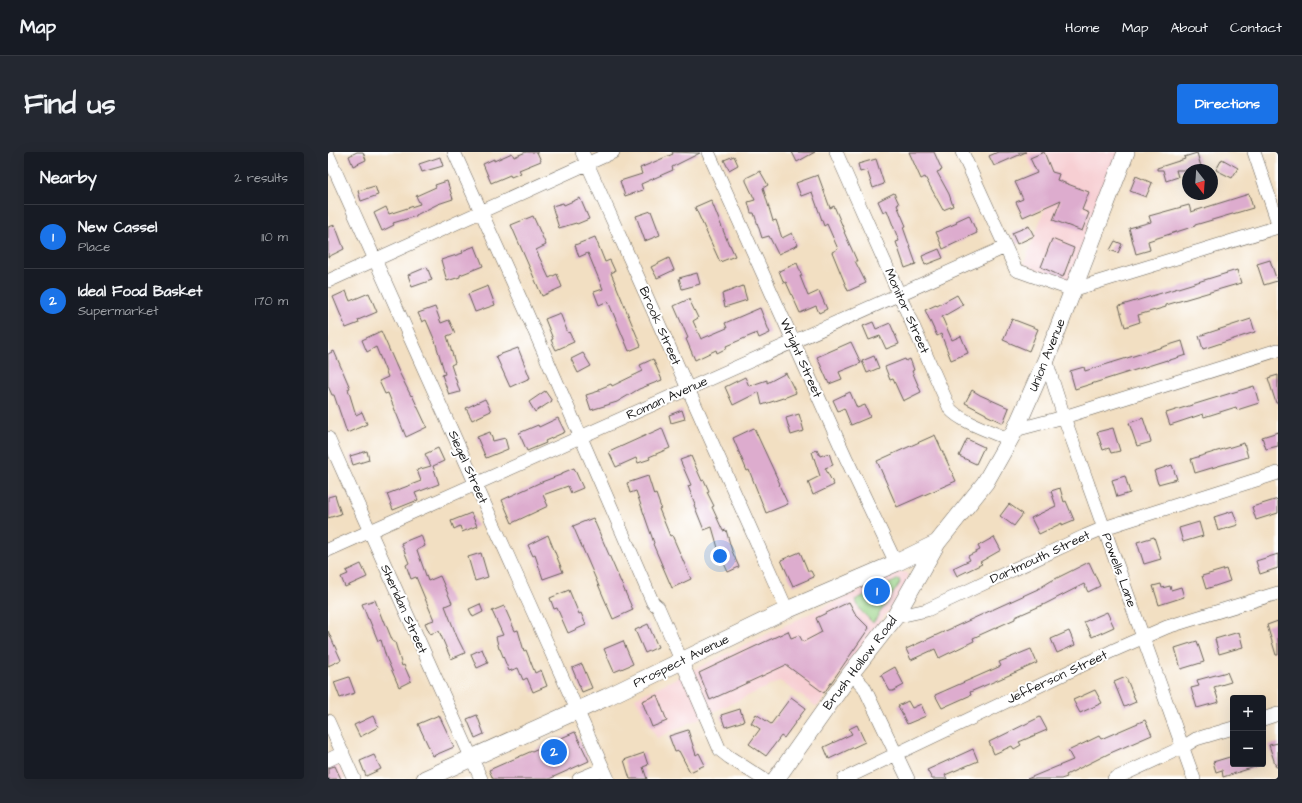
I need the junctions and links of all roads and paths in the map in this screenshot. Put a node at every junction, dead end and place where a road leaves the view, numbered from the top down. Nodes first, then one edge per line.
1 (454, 152) edge
2 (613, 152) edge
3 (708, 152) edge
4 (836, 152) edge
5 (962, 152) edge
6 (1126, 152) edge
7 (1254, 152) edge
8 (328, 154) edge
9 (585, 158) edge
10 (481, 212) junction
11 (1278, 223) edge
12 (1278, 227) edge
13 (1005, 247) junction
14 (375, 260) junction
15 (328, 281) edge
16 (1072, 290) junction
17 (899, 294) junction
18 (793, 341) junction
19 (1278, 350) edge
20 (1046, 360) junction
21 (688, 389) junction
22 (1064, 417) junction
23 (1013, 435) junction
24 (581, 437) junction
25 (328, 438) edge
26 (1278, 473) edge
27 (476, 483) junction
28 (1104, 528) junction
29 (370, 531) junction
30 (937, 543) junction
31 (328, 550) edge
32 (896, 563) junction
33 (1278, 593) edge
34 (787, 610) junction
35 (895, 617) junction
36 (1144, 638) junction
37 (682, 660) junction
38 (851, 673) junction
39 (577, 711) junction
40 (1278, 714) edge
41 (1266, 718) edge
42 (328, 721) edge
43 (1230, 729) edge
44 (1182, 747) junction
45 (343, 753) junction
46 (896, 754) junction
47 (472, 758) junction
48 (328, 760) edge
49 (606, 774) edge
50 (354, 779) edge
51 (425, 779) edge
52 (481, 779) edge
53 (579, 779) edge
54 (763, 779) edge
55 (776, 779) edge
56 (844, 779) edge
57 (908, 779) edge
58 (1114, 779) edge
59 (1194, 779) edge

1 - 10 street
2 - 9 street
3 - 18 street, Wright Street
4 - 17 street, Monitor Street
5 - 13 street
6 - 16 main road, Union Avenue
7 - 11 street
8 - 14 street, Siegel Street
9 - 10 street
9 - 21 street, Brook Street
10 - 14 street
10 - 24 street
12 - 16 street
13 - 16 street
13 - 17 street, Roman Avenue
14 - 15 street
14 - 27 street, Siegel Street
16 - 20 main road, Union Avenue
17 - 18 street, Roman Avenue
17 - 23 street, Monitor Street
18 - 21 street, Roman Avenue
18 - 32 street, Wright Street
19 - 22 street
20 - 22 street, Powells Lane
20 - 23 main road, Union Avenue
21 - 24 street, Roman Avenue
21 - 34 street, Brook Street
22 - 23 street
22 - 28 street, Powells Lane
23 - 30 main road, Union Avenue
24 - 27 street, Roman Avenue
24 - 37 street
25 - 29 street, Sheridan Street
26 - 28 street, Dartmouth Street
27 - 29 street, Roman Avenue
27 - 39 street, Siegel Street
28 - 35 street, Dartmouth Street
28 - 36 street, Powells Lane
29 - 31 street, Roman Avenue
29 - 47 street, Sheridan Street
30 - 32 main road, Prospect Avenue
30 - 35 main road, Brush Hollow Road
32 - 34 main road, Prospect Avenue
33 - 36 street, Jefferson Street
34 - 37 main road, Prospect Avenue
35 - 38 main road, Brush Hollow Road
36 - 44 street, Powells Lane
36 - 46 street, Jefferson Street
37 - 39 main road, Prospect Avenue
37 - 54 street
38 - 46 street
38 - 55 main road, Brush Hollow Road
39 - 47 main road, Prospect Avenue
39 - 49 street, Siegel Street
40 - 41 street
42 - 45 street
43 - 44 street
44 - 58 street
44 - 59 street, Powells Lane
45 - 48 street
45 - 50 street
46 - 56 street, Jefferson Street
46 - 57 street
47 - 51 main road, Prospect Avenue
47 - 52 street, Sheridan Street
49 - 53 street

